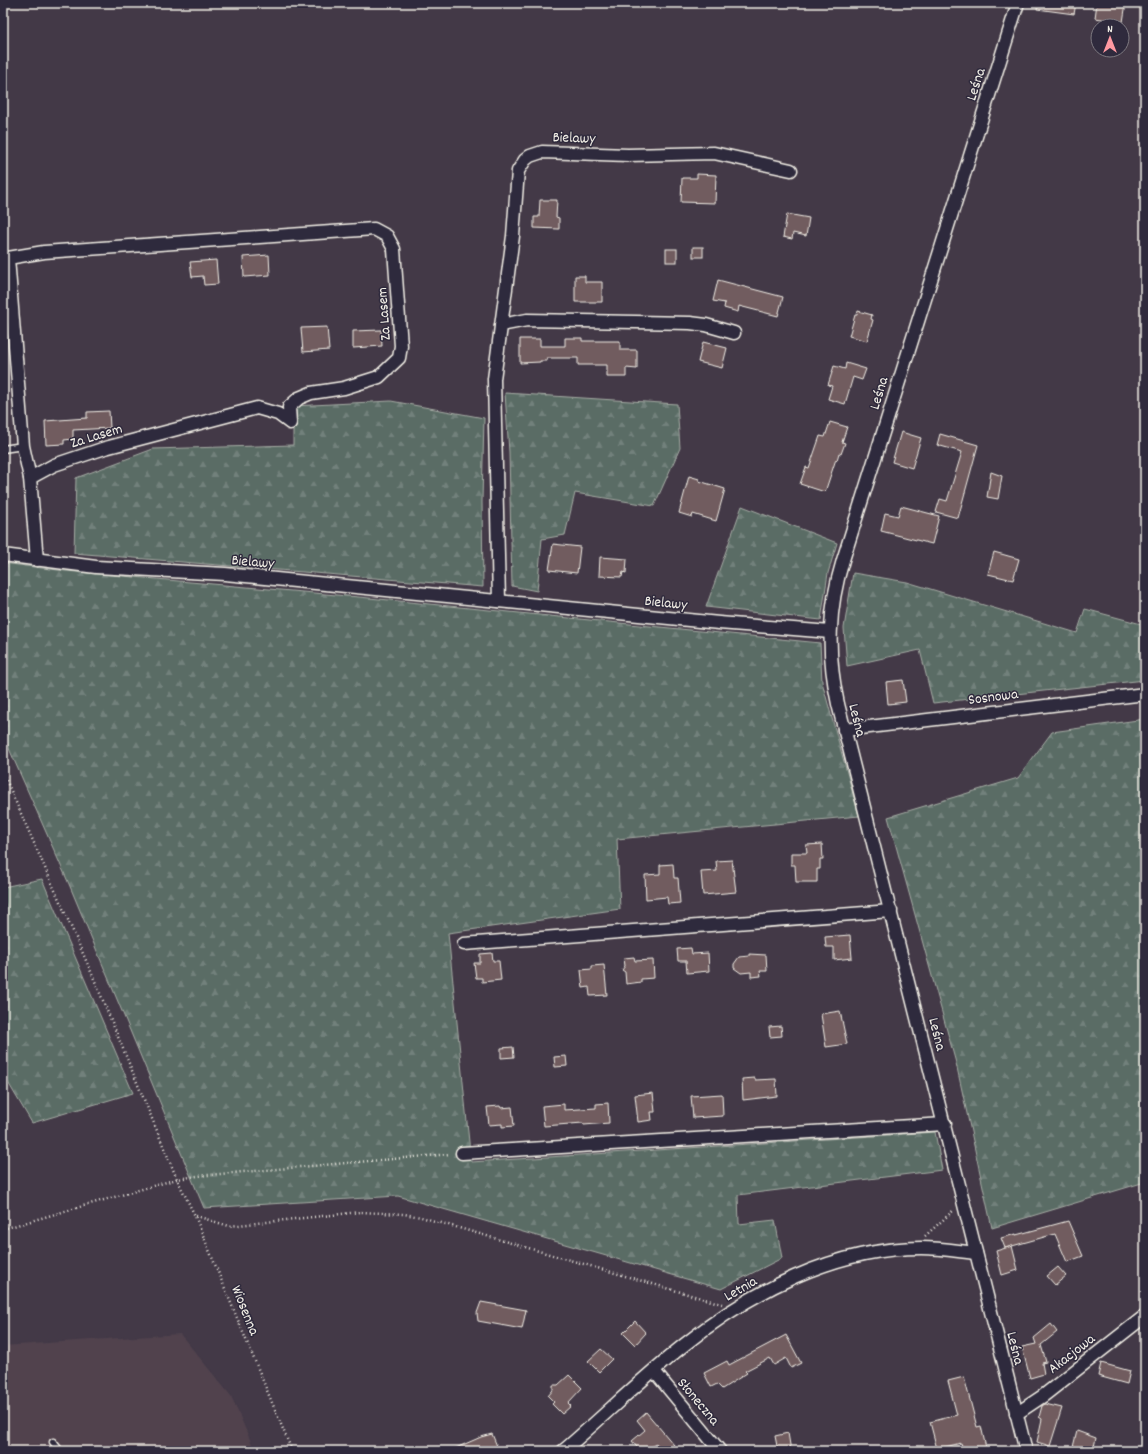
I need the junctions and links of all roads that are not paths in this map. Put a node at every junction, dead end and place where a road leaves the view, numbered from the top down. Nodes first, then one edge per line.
1 (1018, 3) edge
2 (791, 170) dead end
3 (6, 259) edge
4 (501, 325) junction
5 (734, 333) dead end
6 (23, 446) junction
7 (3, 449) edge
8 (30, 478) junction
9 (3, 555) edge
10 (37, 560) junction
11 (499, 601) junction
12 (830, 632) junction
13 (1145, 694) edge
14 (844, 730) junction
15 (891, 911) junction
16 (464, 944) dead end
17 (945, 1124) junction
18 (462, 1153) road end
19 (976, 1252) junction
20 (1145, 1316) edge
21 (654, 1371) junction
22 (1016, 1414) junction
23 (54, 1442) dead end
24 (60, 1451) edge
25 (563, 1451) edge
26 (720, 1451) edge
27 (1026, 1451) edge

1 - 12 street, Leśna
2 - 4 street, Bielawy
3 - 6 street, Za Lasem
3 - 8 street, Za Lasem
4 - 5 street
4 - 11 street, Bielawy
6 - 7 lane
6 - 8 street, Za Lasem
8 - 10 street, Za Lasem
9 - 10 street, Bielawy
10 - 11 street, Bielawy
11 - 12 street, Bielawy
12 - 14 street, Leśna
13 - 14 street, Sosnowa
14 - 15 street, Leśna
15 - 16 street
15 - 17 street, Leśna
17 - 18 street
17 - 19 street, Leśna
19 - 21 street, Letnia
19 - 22 street, Leśna
20 - 22 street, Akacjowa
21 - 25 street, Letnia
21 - 26 street, Słoneczna
22 - 27 street, Leśna
23 - 24 lane

